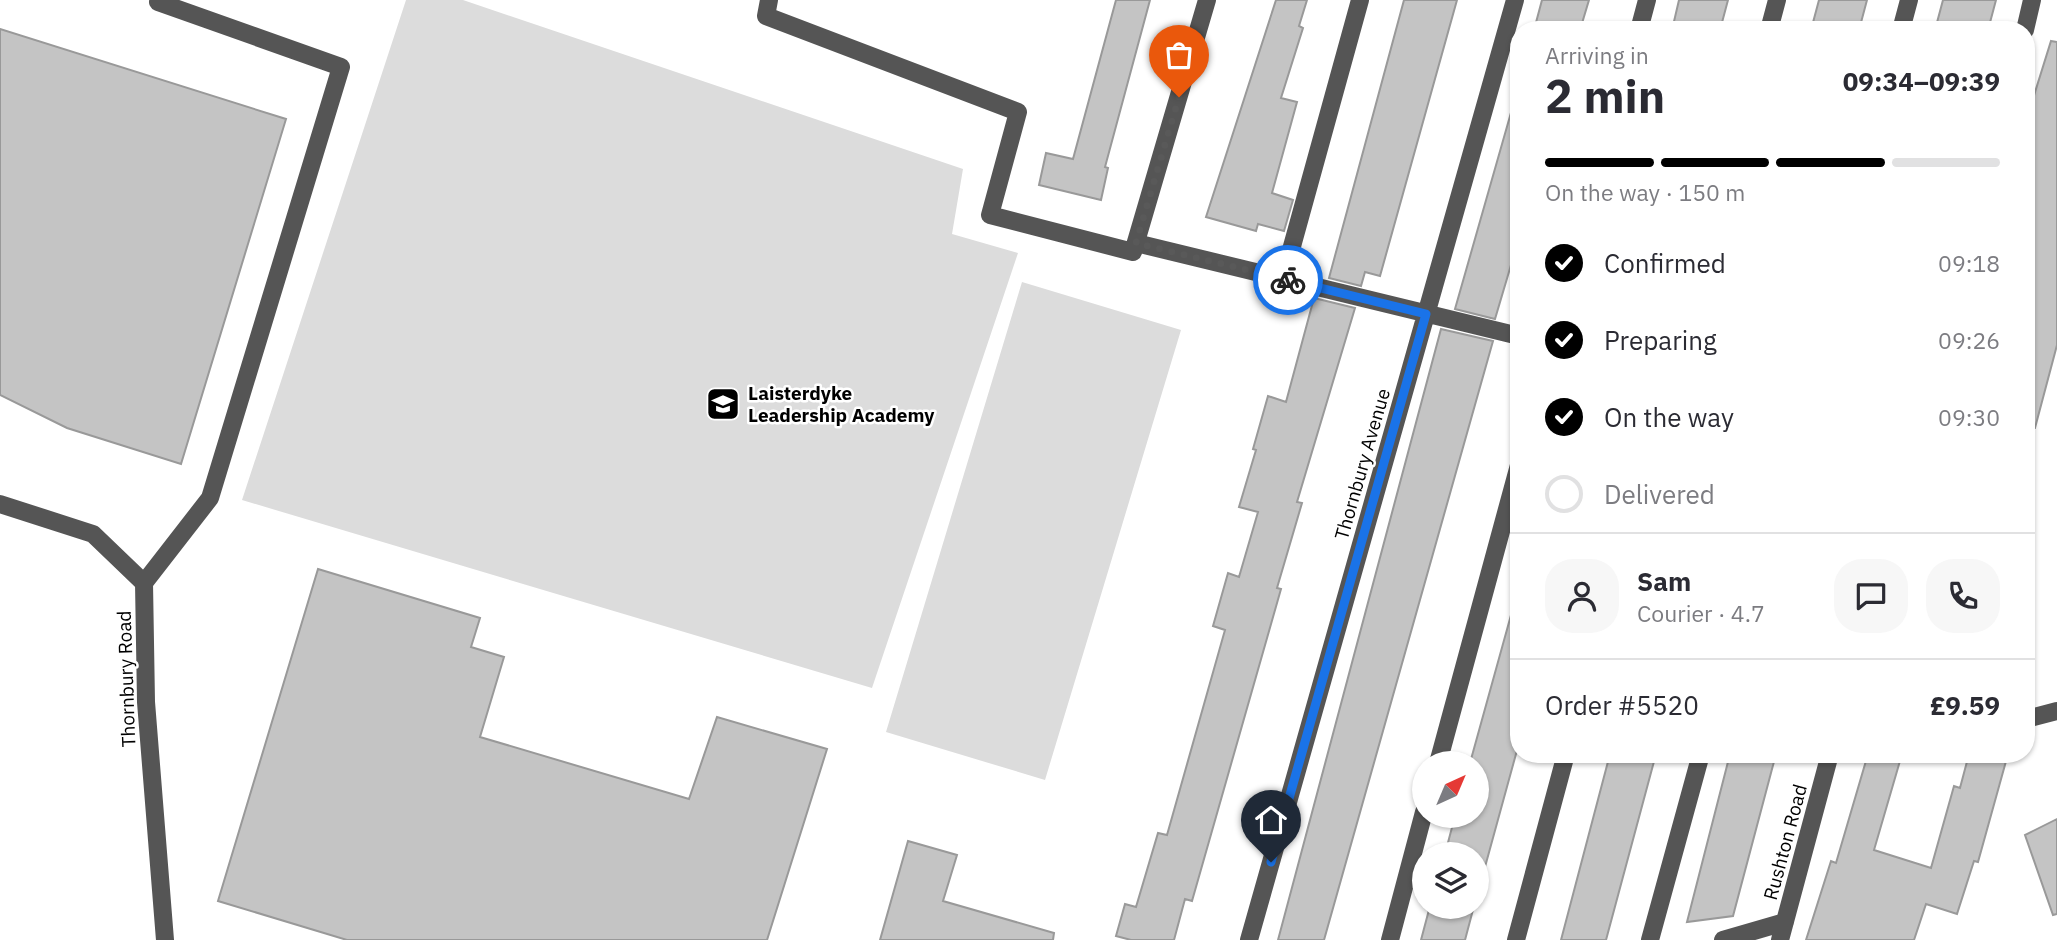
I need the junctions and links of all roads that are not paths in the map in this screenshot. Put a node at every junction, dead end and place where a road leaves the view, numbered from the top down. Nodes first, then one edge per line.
1 (1208, 0) edge
2 (1360, 0) edge
3 (1516, 0) edge
4 (1647, 0) edge
5 (1777, 0) edge
6 (1909, 0) edge
7 (2032, 0) edge
8 (158, 2) dead end
9 (767, 8) edge
10 (1641, 21) edge
11 (1771, 21) edge
12 (1903, 21) edge
13 (2027, 21) edge
14 (1134, 247) junction
15 (1283, 279) junction
16 (1426, 314) junction
17 (1510, 334) edge
18 (1510, 498) edge
19 (0, 504) edge
20 (144, 583) junction
21 (2057, 711) edge
22 (2035, 717) edge
23 (1441, 751) edge
24 (1564, 763) edge
25 (1699, 763) edge
26 (1828, 763) edge
27 (1420, 828) edge
28 (1784, 922) junction
29 (165, 940) edge
30 (1249, 940) edge
31 (1390, 940) edge
32 (1516, 940) edge
33 (1650, 940) edge
34 (1723, 940) edge
35 (1780, 940) edge

1 - 14 street
2 - 15 street
3 - 16 street, Thornbury Avenue
4 - 10 street
5 - 11 street
6 - 12 street
7 - 13 street
8 - 20 street
9 - 14 street
14 - 15 street
15 - 16 street
16 - 17 street
16 - 30 street, Thornbury Avenue
18 - 23 street
19 - 20 street, Thornbury Road
20 - 29 street, Thornbury Road
21 - 22 street
24 - 32 street
25 - 33 street
26 - 28 street, Rushton Road
27 - 31 street
28 - 34 street
28 - 35 street, Rushton Road

